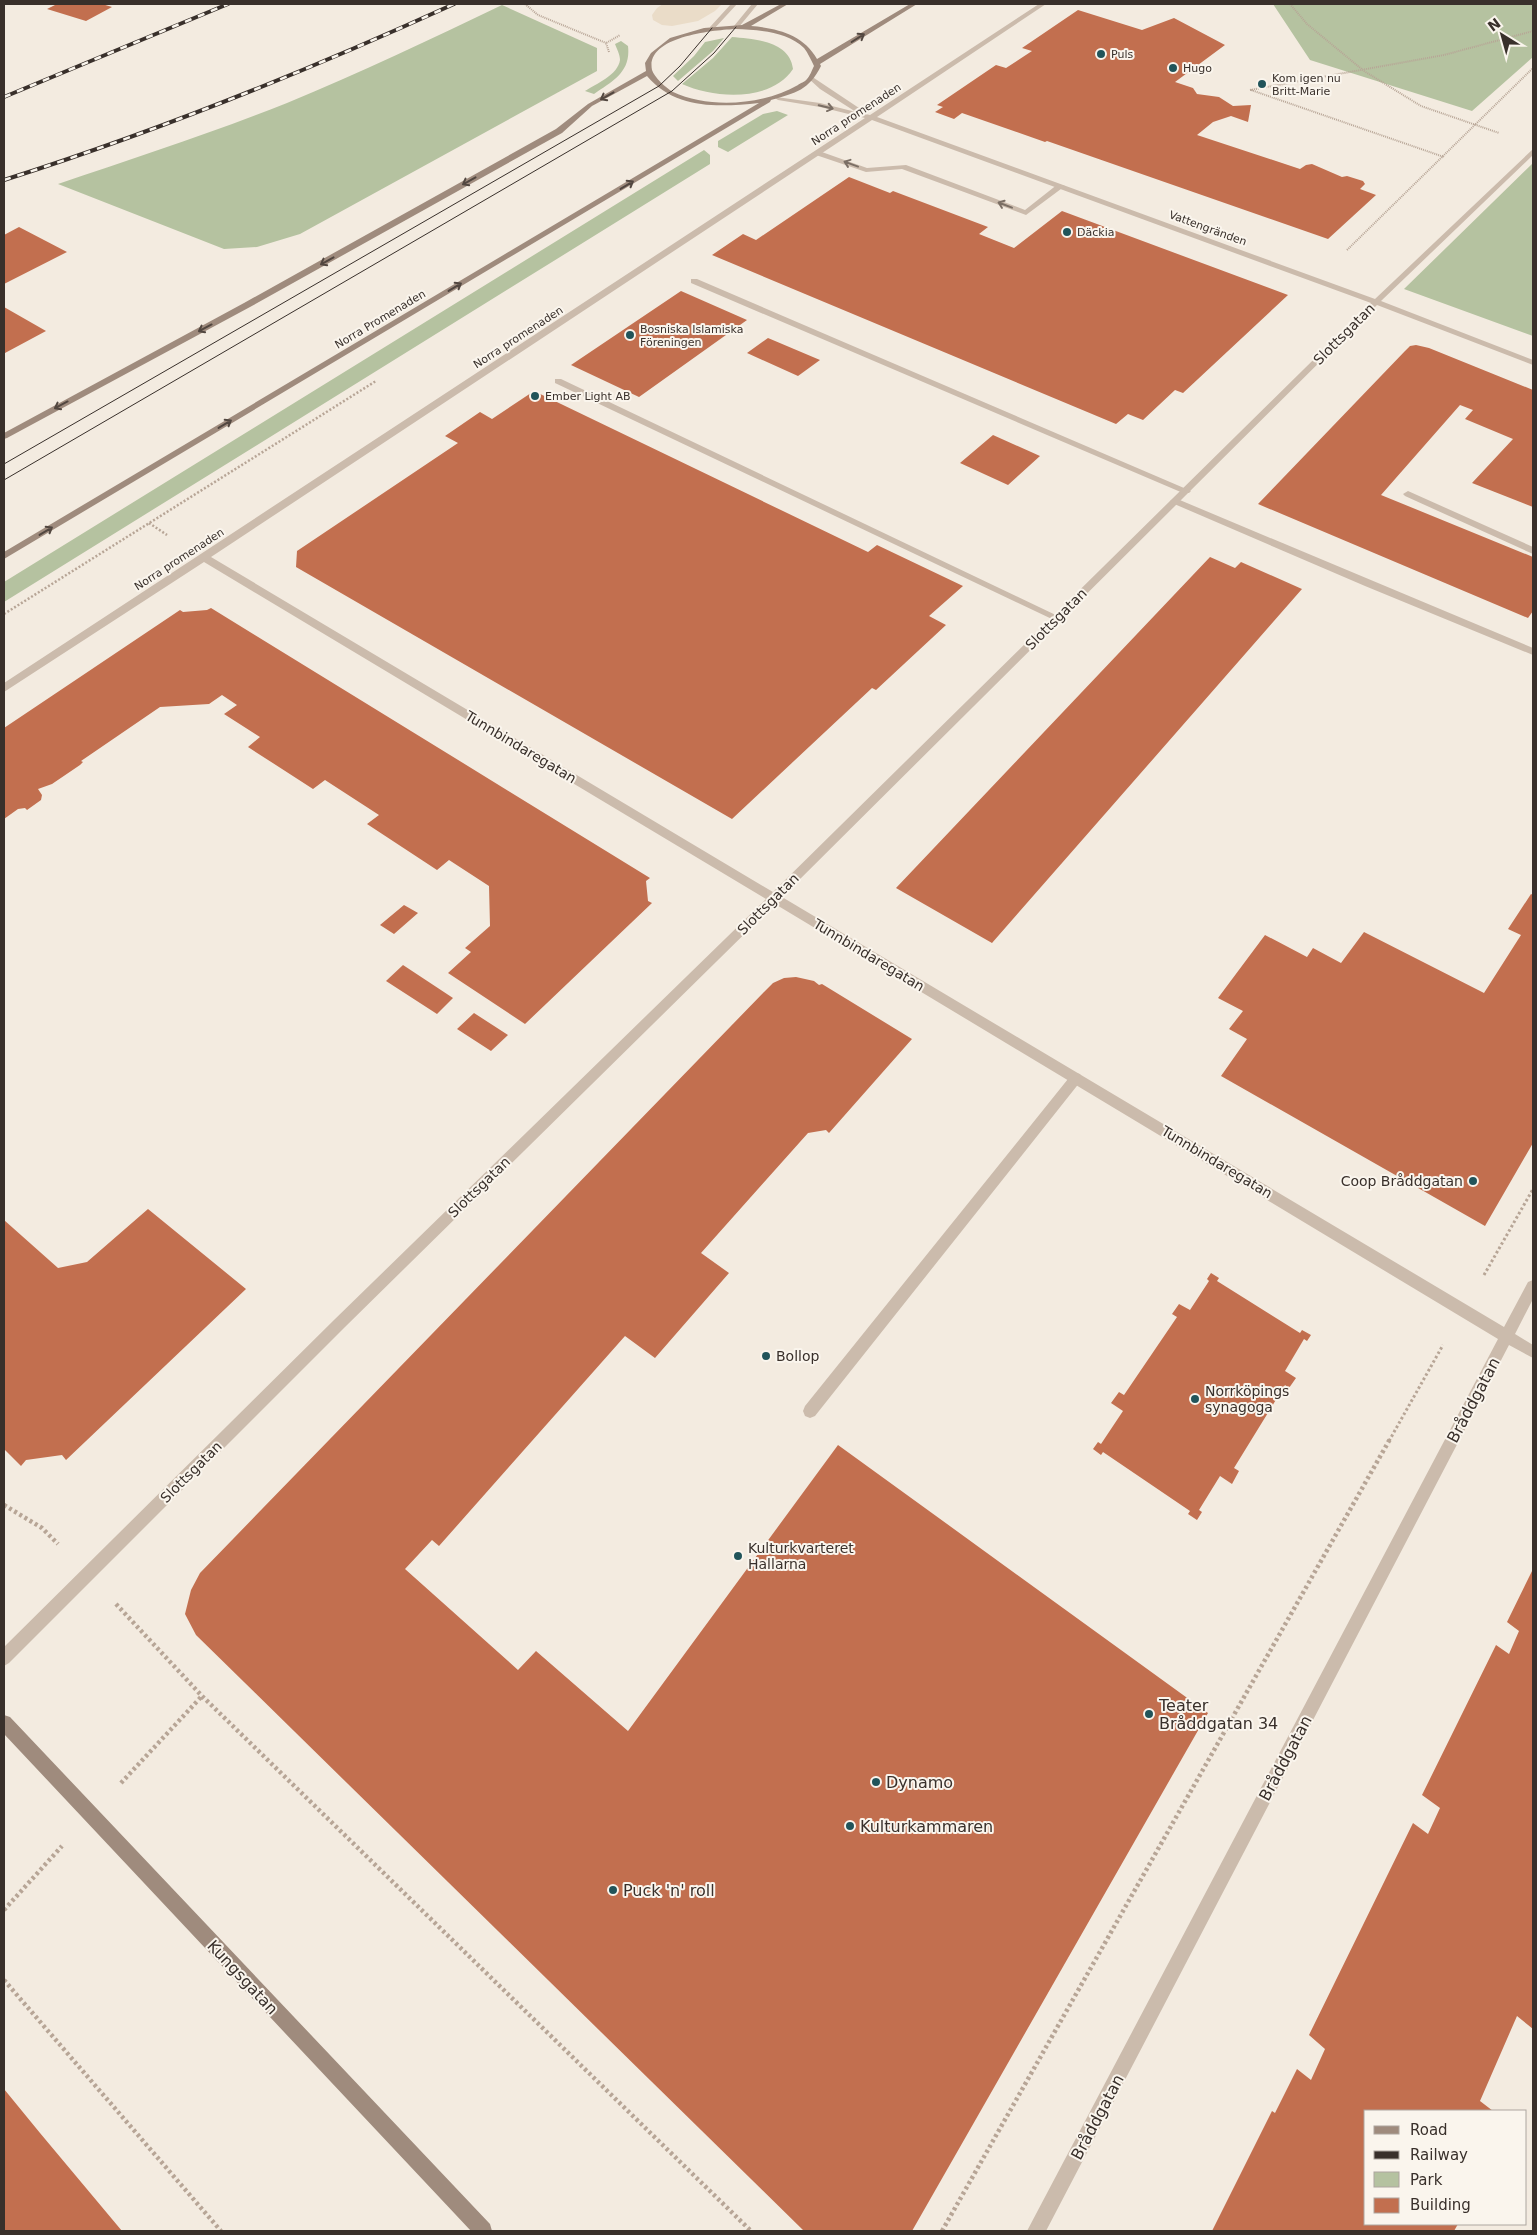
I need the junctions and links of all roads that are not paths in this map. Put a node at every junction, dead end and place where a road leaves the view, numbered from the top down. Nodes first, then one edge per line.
1 (734, 4) edge
2 (755, 4) edge
3 (785, 4) edge
4 (914, 4) edge
5 (1043, 4) edge
6 (740, 27) junction
7 (712, 28) junction
8 (816, 64) junction
9 (649, 72) junction
10 (811, 78) junction
11 (778, 98) junction
12 (768, 101) junction
13 (873, 118) junction
14 (1533, 151) edge
15 (819, 153) junction
16 (1061, 186) junction
17 (694, 281) dead end
18 (1376, 302) junction
19 (1533, 363) edge
20 (558, 381) dead end
21 (4, 436) edge
22 (1186, 490) junction
23 (1408, 494) dead end
24 (1175, 501) junction
25 (1533, 551) edge
26 (4, 556) edge
27 (204, 558) junction
28 (1057, 618) junction
29 (1533, 652) edge
30 (4, 688) edge
31 (774, 898) junction
32 (1076, 1078) junction
33 (1533, 1286) edge
34 (1507, 1336) junction
35 (1533, 1352) edge
36 (810, 1410) dead end
37 (4, 1658) edge
38 (4, 1723) edge
39 (482, 2231) edge
40 (1036, 2231) edge

1 - 7 street
2 - 6 street
3 - 6 main road
8 -> 4 main road
5 - 13 street, Norra promenaden
6 - 7 main road
6 - 8 main road
7 - 9 main road
8 - 10 main road
9 - 12 main road
9 -> 21 main road
10 - 11 main road
10 - 13 street, Vattengränden
11 - 12 main road
11 -> 13 street, Vattengränden
26 -> 12 main road, Norra Promenaden
13 - 15 street, Norra promenaden
13 - 16 street, Vattengränden
14 - 18 street, Slottsgatan
16 -> 15 street
15 - 27 street, Norra promenaden
16 - 18 street, Vattengränden
17 - 22 street
18 - 19 street, Vattengränden
18 - 22 street, Slottsgatan
20 - 28 street
22 - 24 street, Slottsgatan
23 - 25 street
24 - 28 street, Slottsgatan
24 - 29 street
27 - 30 street, Norra promenaden
27 - 31 street, Tunnbindaregatan
28 - 31 street, Slottsgatan
31 - 32 street, Tunnbindaregatan
31 - 37 street, Slottsgatan
32 - 34 street, Tunnbindaregatan
32 - 36 street
33 - 34 street, Bråddgatan
34 - 35 street, Tunnbindaregatan
34 - 40 street, Bråddgatan
38 - 39 main road, Kungsgatan

